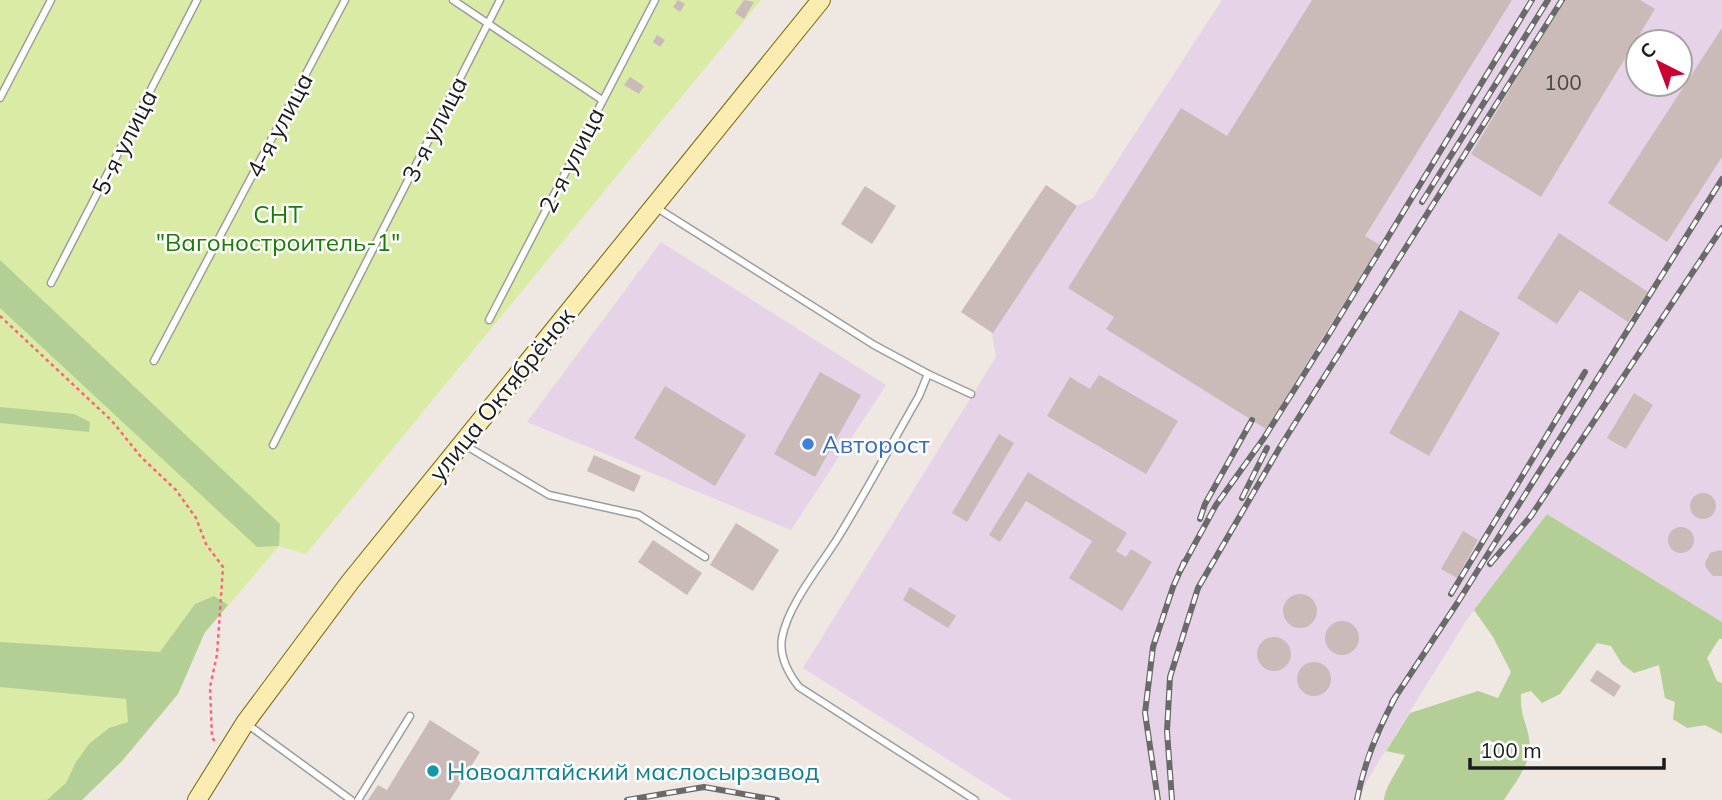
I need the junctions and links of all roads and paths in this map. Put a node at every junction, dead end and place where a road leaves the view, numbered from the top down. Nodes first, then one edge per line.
1 (51, 0) edge
2 (197, 0) edge
3 (345, 0) edge
4 (453, 0) edge
5 (500, 0) edge
6 (655, 0) edge
7 (821, 0) edge
8 (489, 22) junction
9 (0, 99) edge
10 (602, 100) junction
11 (655, 207) junction
12 (51, 283) dead end
13 (0, 316) edge
14 (489, 320) dead end
15 (153, 362) dead end
16 (928, 374) junction
17 (971, 394) dead end
18 (461, 443) junction
19 (273, 445) dead end
20 (705, 557) dead end
21 (410, 716) dead end
22 (245, 723) junction
23 (225, 755) junction
24 (197, 800) edge
25 (351, 800) edge
26 (358, 800) edge
27 (975, 800) edge

1 - 9 lane
2 - 12 lane, 5-я улица
3 - 15 lane, 4-я улица
4 - 8 lane
5 - 8 lane, 3-я улица
6 - 10 lane, 2-я улица
7 - 11 street, улица Октябрёнок
8 - 10 lane
8 - 19 lane, 3-я улица
10 - 14 lane, 2-я улица
11 - 16 lane
11 - 18 street, улица Октябрёнок
13 - 23 path
16 - 17 lane
16 - 27 lane
18 - 20 lane
18 - 22 street, улица Октябрёнок
21 - 26 lane
22 - 23 street, улица Октябрёнок
22 - 25 lane
23 - 24 street, улица Октябрёнок

